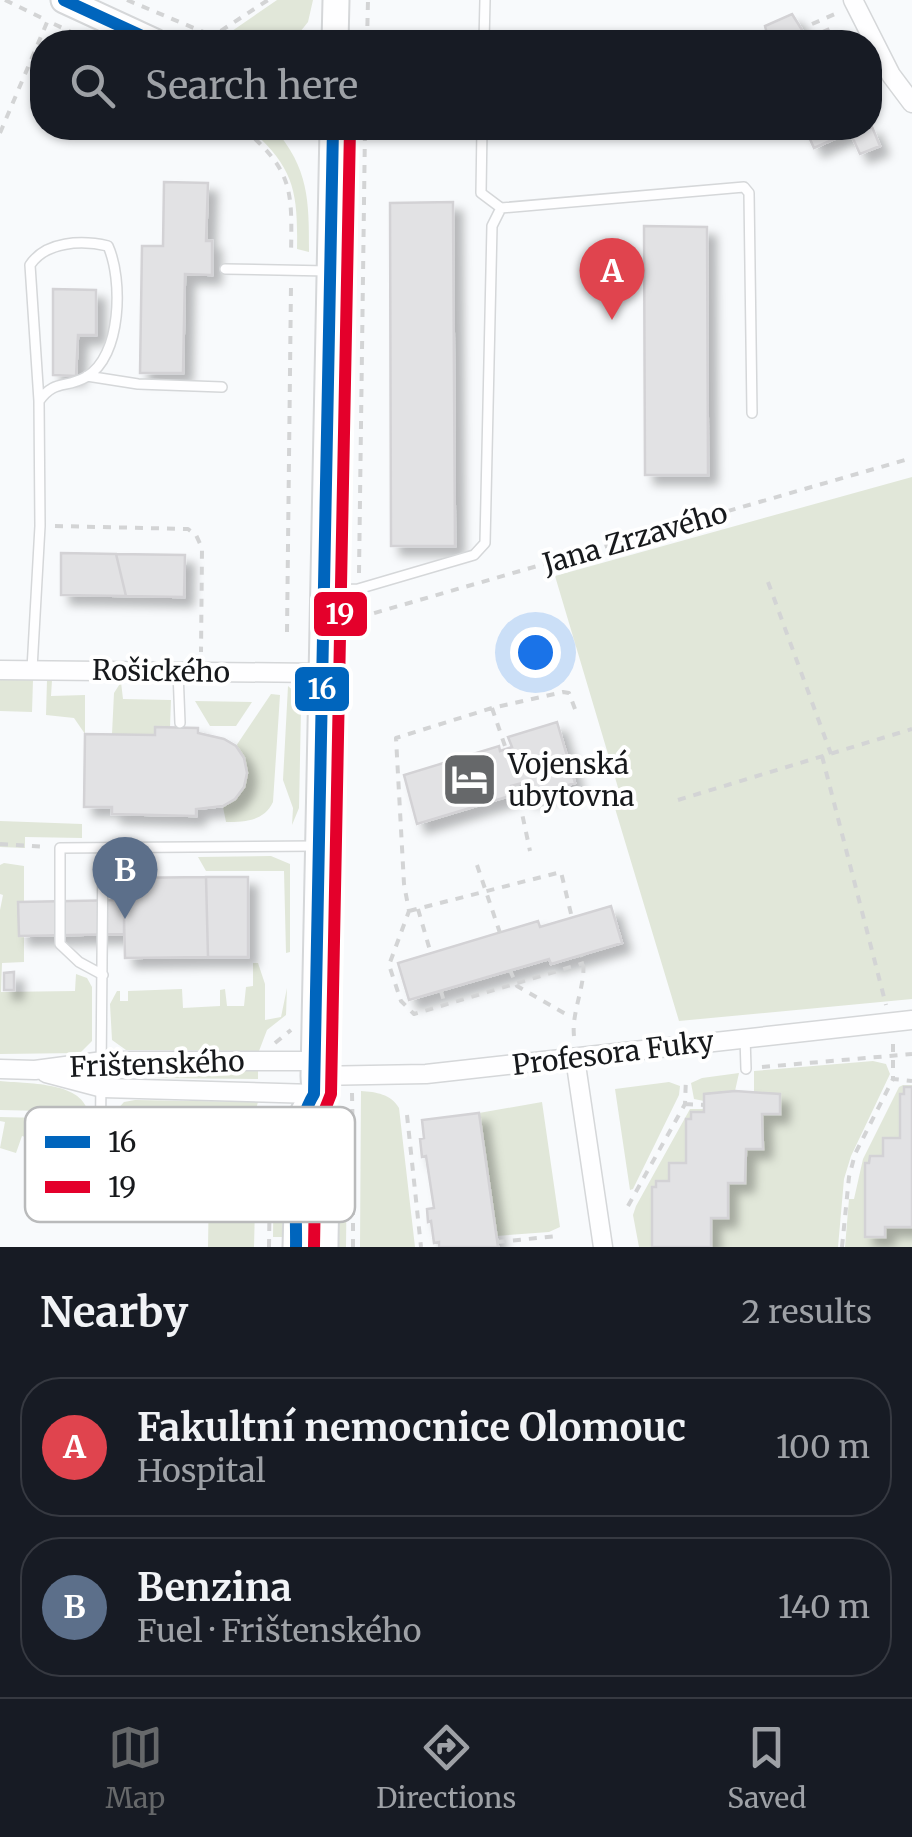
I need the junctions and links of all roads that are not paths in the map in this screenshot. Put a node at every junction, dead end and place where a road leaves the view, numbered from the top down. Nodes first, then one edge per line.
1 (336, 0) edge
2 (484, 0) edge
3 (847, 6) edge
4 (56, 10) edge
5 (118, 30) edge
6 (335, 30) edge
7 (484, 30) edge
8 (862, 30) edge
9 (882, 63) edge
10 (912, 103) edge
11 (333, 140) edge
12 (482, 140) edge
13 (501, 208) junction
14 (224, 269) dead end
15 (330, 271) junction
16 (88, 376) junction
17 (222, 386) dead end
18 (39, 400) junction
19 (752, 413) dead end
20 (324, 590) junction
21 (32, 669) junction
22 (0, 670) edge
23 (178, 671) junction
24 (322, 674) junction
25 (180, 722) dead end
26 (319, 846) junction
27 (102, 848) junction
28 (103, 974) junction
29 (912, 1020) edge
30 (745, 1037) junction
31 (575, 1051) junction
32 (103, 1061) junction
33 (0, 1069) edge
34 (746, 1069) dead end
35 (35, 1070) junction
36 (314, 1077) junction
37 (102, 1088) junction
38 (102, 1107) edge
39 (305, 1107) edge
40 (320, 1107) edge
41 (296, 1222) edge
42 (325, 1222) edge
43 (296, 1247) edge
44 (325, 1247) edge
45 (603, 1247) edge

1 - 6 street
2 - 7 lane
3 - 8 street
4 - 5 street
9 - 10 street
11 - 15 street
12 - 13 lane
13 - 19 lane
13 - 20 lane
14 - 15 lane
15 - 20 street
16 - 17 lane
16 - 18 lane
16 - 18 lane
18 - 21 lane
20 - 24 street
21 - 22 street, Rošického
21 - 23 street, Rošického
23 - 24 street, Rošického
23 - 25 lane
24 - 26 street
26 - 27 lane
26 - 36 street
27 - 28 lane
27 - 28 lane
28 - 32 lane
29 - 30 street, Profesora Fuky
30 - 31 street, Profesora Fuky
30 - 34 lane
31 - 36 street, Profesora Fuky
31 - 45 street
32 - 35 street, Frištenského
32 - 36 street, Frištenského
32 - 37 lane
33 - 35 street, Frištenského
35 - 37 street, Frištenského
36 - 37 street, Frištenského
36 - 39 street
36 - 40 street
37 - 38 lane
41 - 43 street
42 - 44 street

